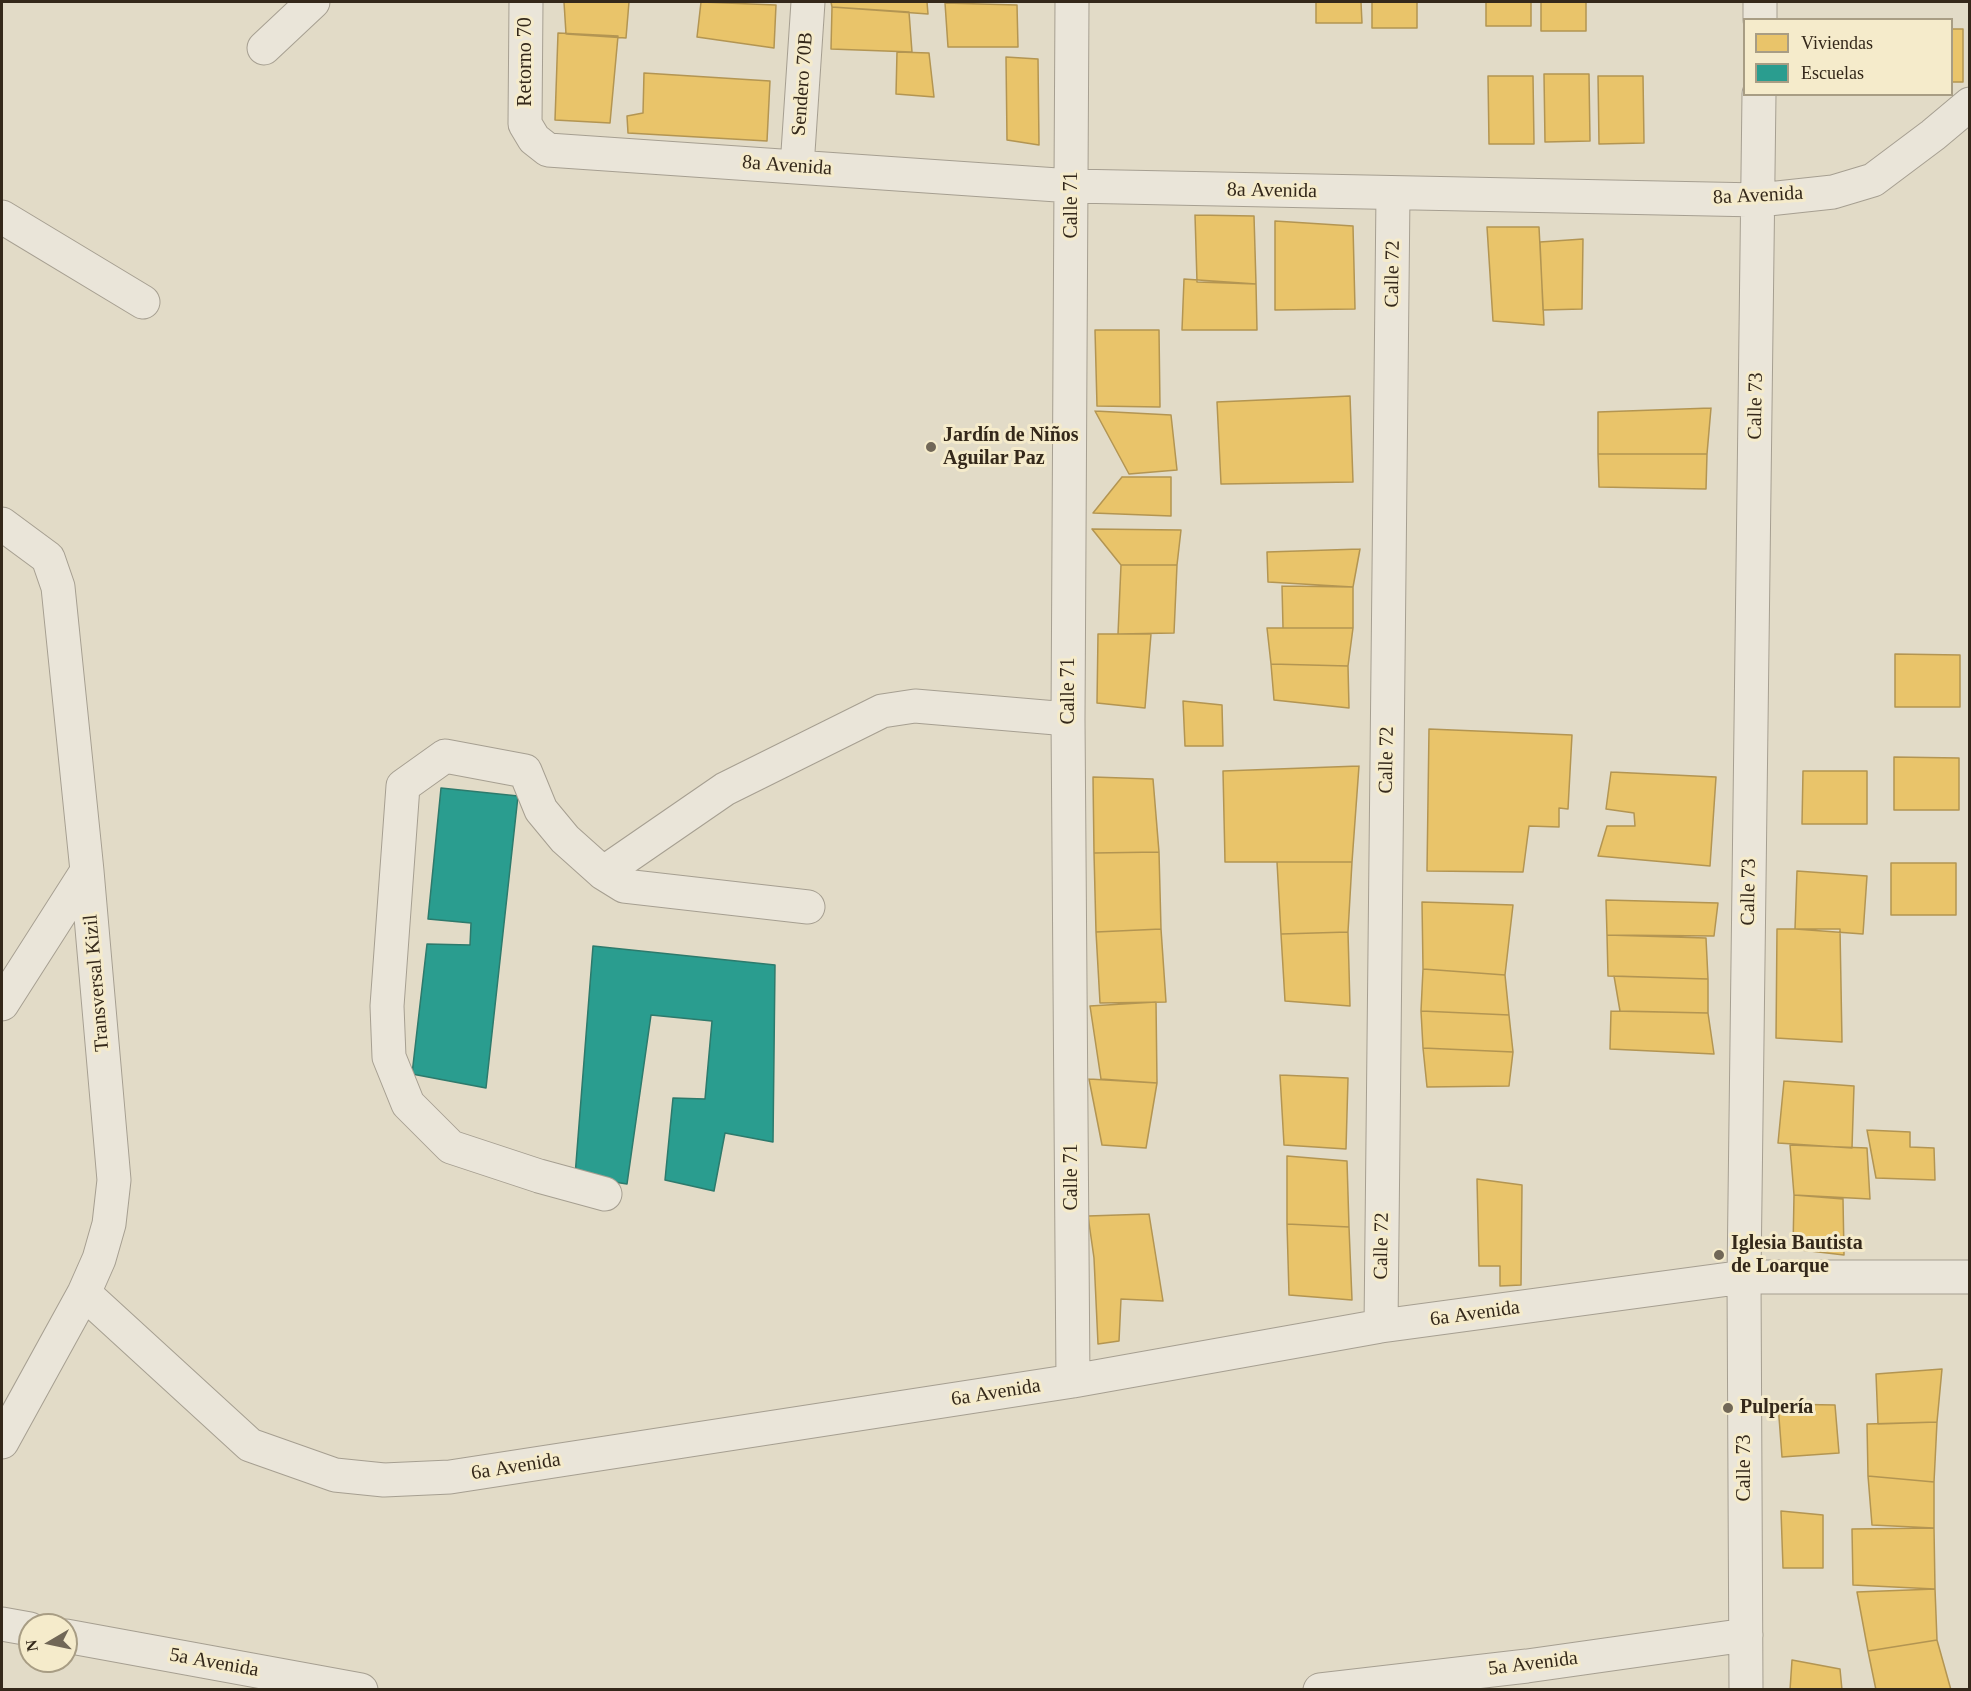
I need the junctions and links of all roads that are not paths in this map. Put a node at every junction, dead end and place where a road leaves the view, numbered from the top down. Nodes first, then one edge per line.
1 (313, 2) edge
2 (808, 2) edge
3 (1072, 2) edge
4 (1760, 2) edge
5 (521, 3) edge
6 (1760, 18) edge
7 (264, 48) dead end
8 (1759, 96) edge
9 (1970, 105) edge
10 (548, 150) joint
11 (797, 166) junction
12 (1072, 186) junction
13 (1394, 194) junction
14 (1759, 200) junction
15 (2, 217) edge
16 (142, 302) dead end
17 (2, 524) edge
18 (1068, 719) junction
19 (87, 871) junction
20 (603, 873) junction
21 (808, 907) dead end
22 (2, 1004) edge
23 (604, 1194) dead end
24 (1744, 1277) junction
25 (1970, 1277) edge
26 (84, 1293) junction
27 (1381, 1326) junction
28 (1073, 1381) junction
29 (2, 1442) edge
30 (2, 1624) edge
31 (18, 1627) edge
32 (1746, 1635) junction
33 (78, 1638) edge
34 (362, 1689) edge
35 (1320, 1689) edge
36 (1746, 1689) edge

1 - 7 street
2 - 11 street, Sendero 70B
3 - 12 street, Calle 71
4 - 6 street
5 - 10 street, Retorno 70
8 - 14 street, Calle 73
9 - 14 street, 8a Avenida
10 - 11 street, 8a Avenida
11 - 12 street, 8a Avenida
12 - 13 street, 8a Avenida
12 - 18 street, Calle 71
13 - 14 street, 8a Avenida
13 - 27 street, Calle 72
14 - 24 street, Calle 73
15 - 16 street
17 - 19 street, Transversal Kizil
18 - 20 street
18 - 28 street, Calle 71
19 - 22 street
19 - 26 street, Transversal Kizil
20 - 21 street
20 - 23 street
24 - 25 street, 6a Avenida
24 - 27 street, 6a Avenida
24 - 32 street, Calle 73
26 - 28 street, 6a Avenida
26 - 29 street, Transversal Kizil
27 - 28 street, 6a Avenida
30 - 31 street
32 - 35 street, 5a Avenida
32 - 36 street, Calle 73
33 - 34 street, 5a Avenida

